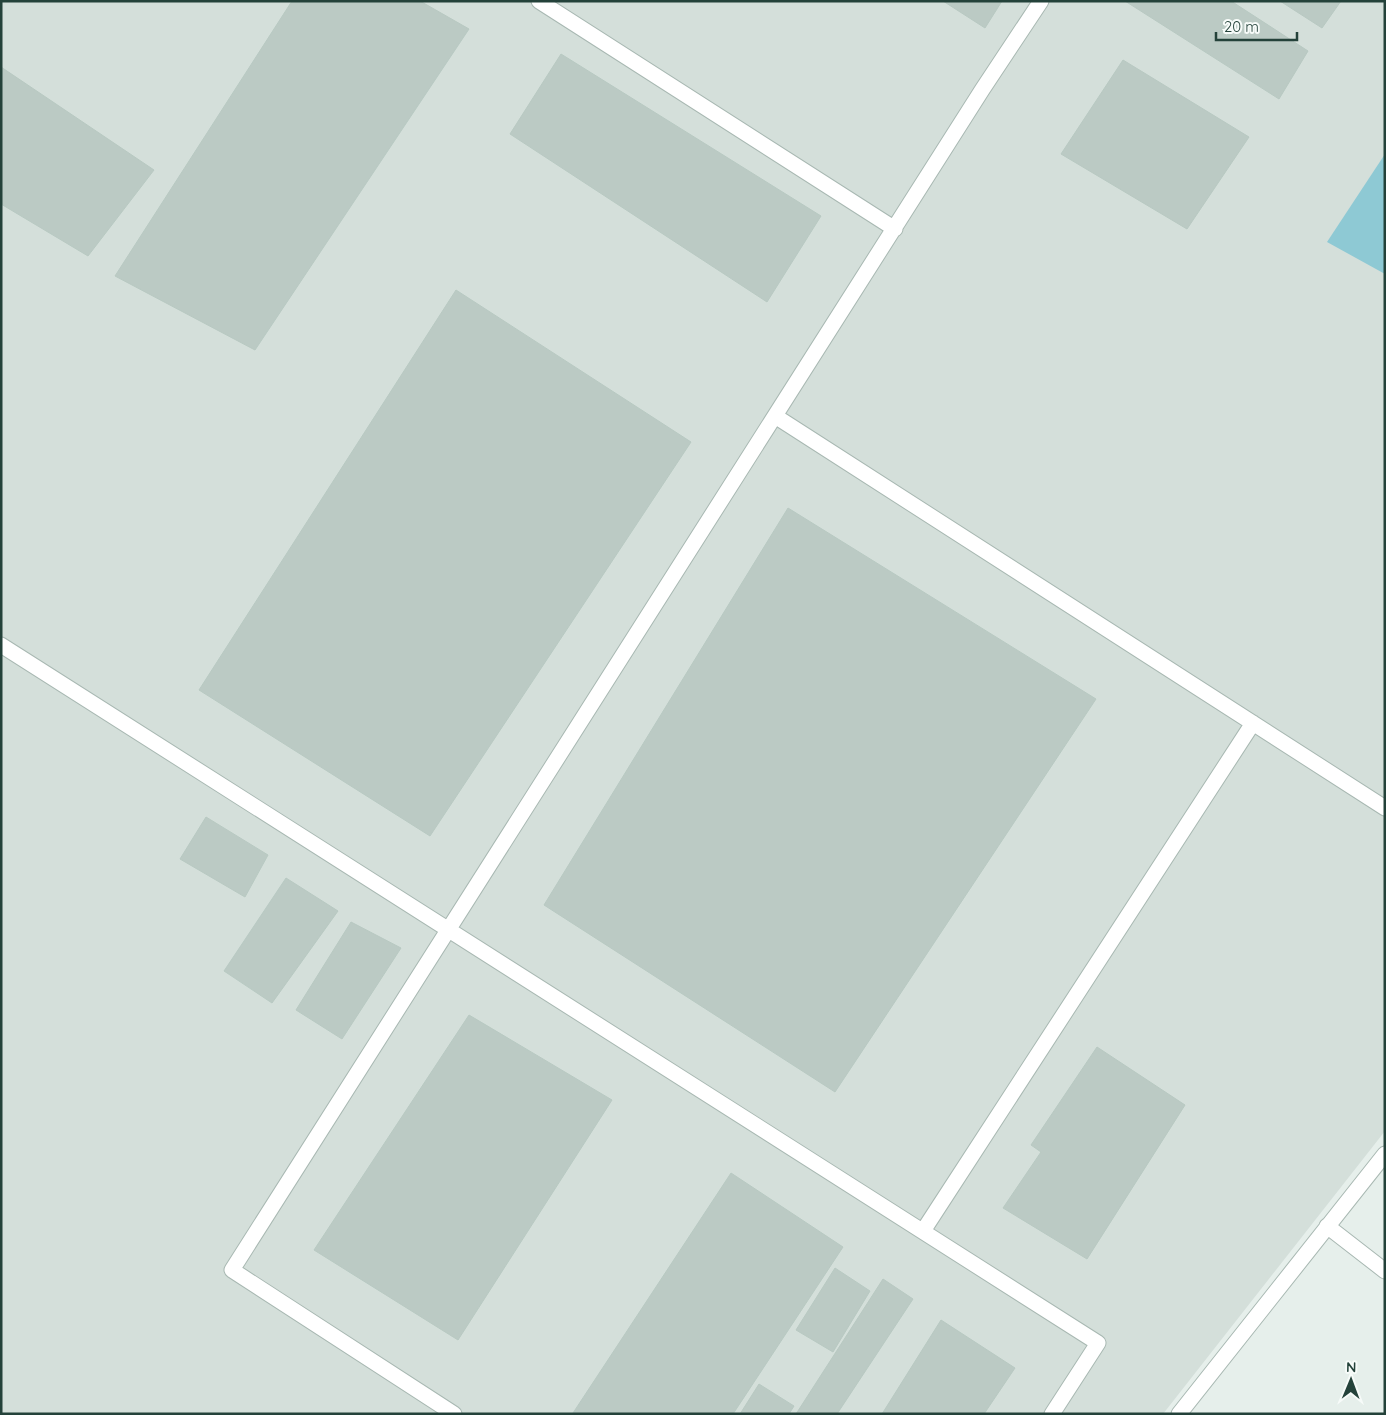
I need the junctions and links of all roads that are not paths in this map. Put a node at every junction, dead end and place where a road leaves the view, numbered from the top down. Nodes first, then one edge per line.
1 (539, 1) edge
2 (1041, 1) edge
3 (896, 229) junction
4 (776, 416) junction
5 (1, 645) edge
6 (1253, 723) junction
7 (1385, 808) edge
8 (448, 931) junction
9 (1385, 1154) edge
10 (1327, 1226) junction
11 (923, 1231) junction
12 (1385, 1271) edge
13 (454, 1414) edge
14 (1052, 1414) edge
15 (1179, 1414) edge

1 - 3 street
2 - 3 street
3 - 4 street
4 - 6 street
4 - 8 street
5 - 8 street
6 - 7 street
6 - 11 street
8 - 11 street
8 - 13 street
9 - 10 street
10 - 12 street
10 - 15 street
11 - 14 street

